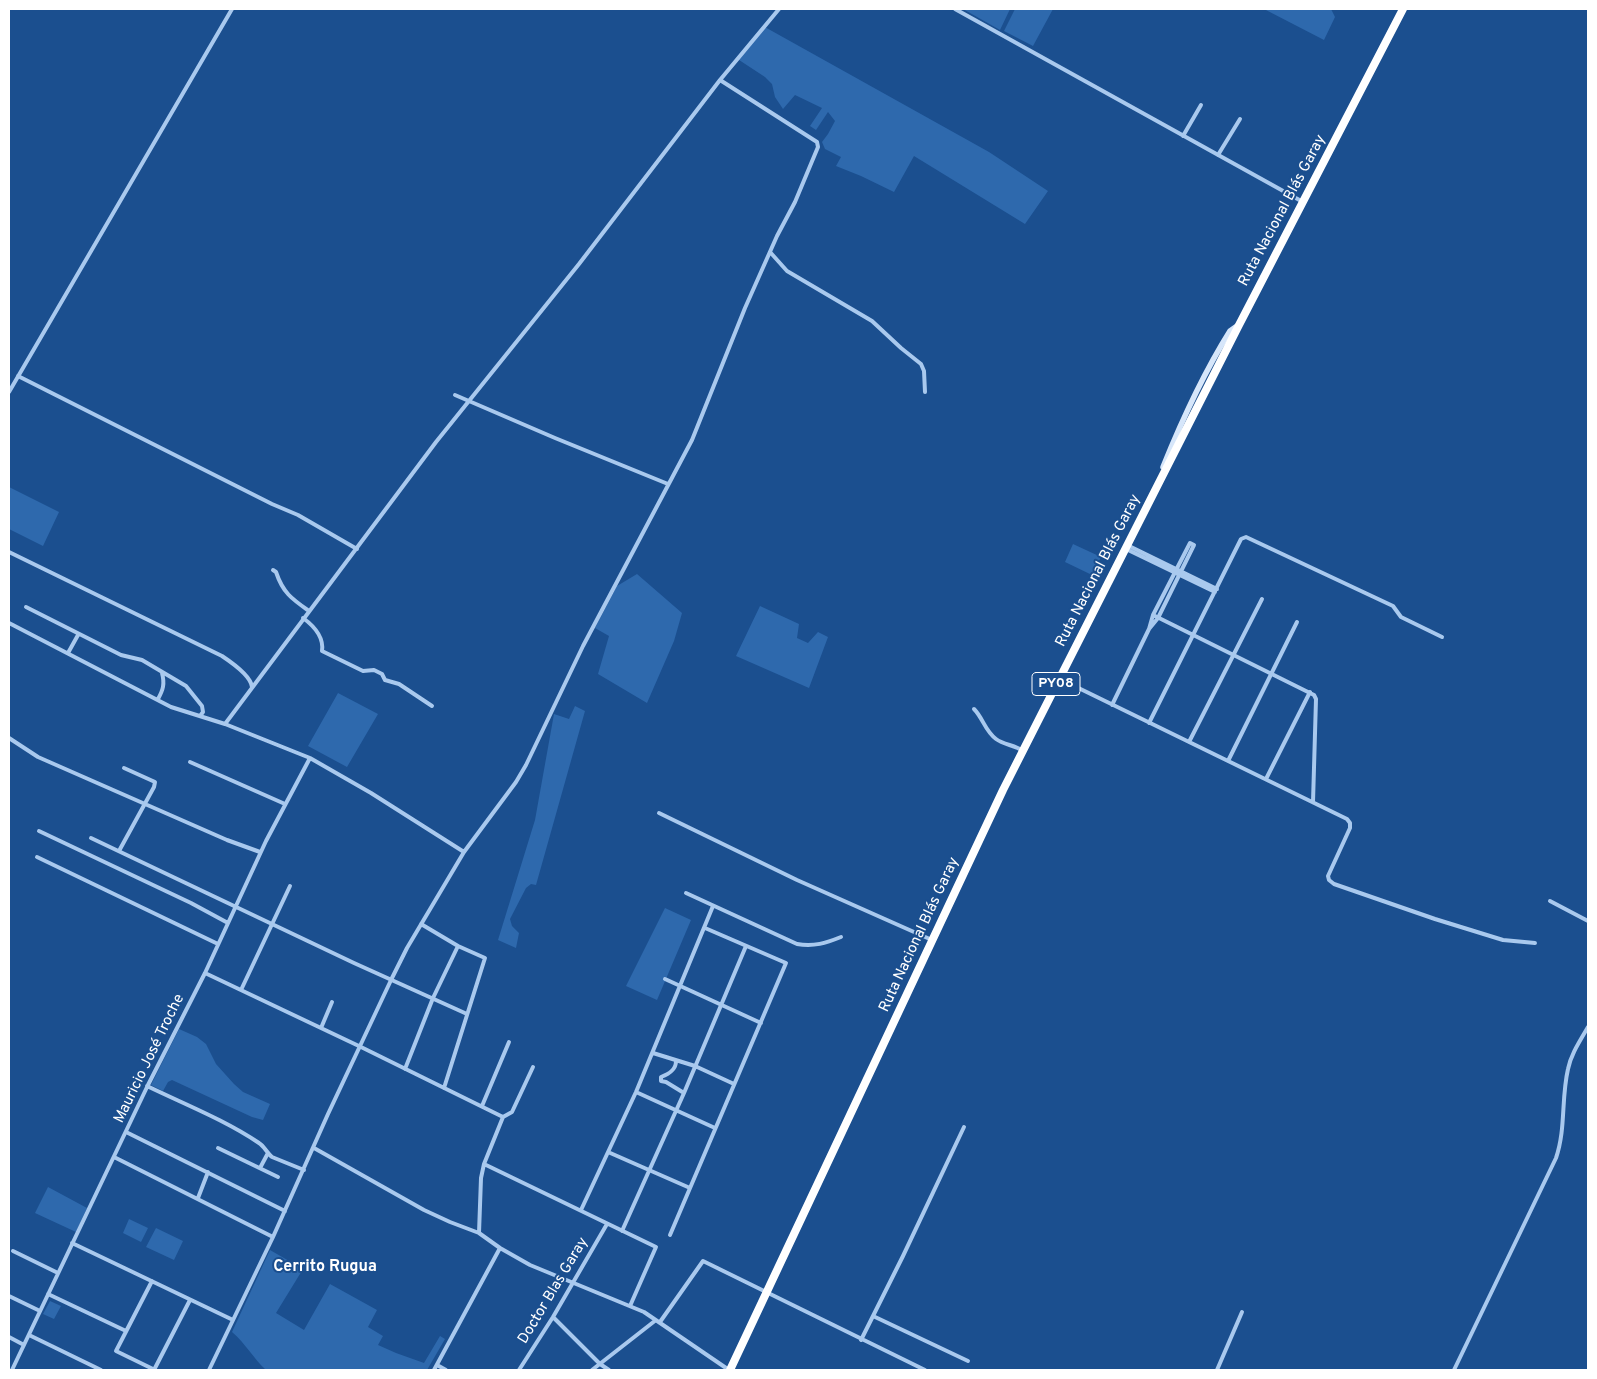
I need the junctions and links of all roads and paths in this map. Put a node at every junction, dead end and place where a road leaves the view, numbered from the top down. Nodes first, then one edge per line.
1 (232, 9) edge
2 (780, 9) edge
3 (955, 9) edge
4 (1403, 9) edge
5 (720, 80) junction
6 (1201, 105) dead end
7 (1240, 119) dead end
8 (1183, 136) junction
9 (1218, 155) junction
10 (1303, 202) junction
11 (770, 252) junction
12 (18, 376) junction
13 (9, 392) edge
14 (925, 392) dead end
15 (455, 395) dead end
16 (470, 402) junction
17 (668, 484) junction
18 (1127, 547) junction
19 (358, 548) junction
20 (9, 552) edge
21 (273, 570) dead end
22 (1178, 572) junction
23 (1216, 591) junction
24 (1262, 599) dead end
25 (26, 607) dead end
26 (309, 611) junction
27 (1153, 615) junction
28 (304, 618) junction
29 (1158, 618) junction
30 (1297, 622) dead end
31 (9, 623) edge
32 (1149, 629) junction
33 (78, 635) junction
34 (1194, 636) junction
35 (1442, 637) dead end
36 (68, 653) junction
37 (1232, 654) junction
38 (162, 672) junction
39 (1272, 674) junction
40 (1059, 679) junction
41 (252, 687) junction
42 (1310, 692) junction
43 (158, 699) junction
44 (1112, 704) junction
45 (432, 706) dead end
46 (974, 709) dead end
47 (200, 716) junction
48 (1149, 723) junction
49 (225, 724) junction
50 (9, 738) edge
51 (1189, 742) junction
52 (1023, 751) junction
53 (310, 758) junction
54 (1228, 761) junction
55 (190, 762) dead end
56 (124, 768) dead end
57 (1266, 779) junction
58 (1313, 802) junction
59 (145, 804) junction
60 (285, 804) junction
61 (659, 813) dead end
62 (39, 831) dead end
63 (91, 838) dead end
64 (120, 851) junction
65 (260, 852) junction
66 (464, 852) junction
67 (37, 857) dead end
68 (290, 886) dead end
69 (686, 893) dead end
70 (1550, 902) dead end
71 (235, 906) junction
72 (713, 906) junction
73 (1588, 921) edge
74 (228, 923) junction
75 (272, 924) junction
76 (421, 924) junction
77 (705, 928) junction
78 (842, 937) dead end
79 (932, 940) junction
80 (1535, 943) dead end
81 (218, 944) junction
82 (458, 946) junction
83 (746, 946) junction
84 (205, 973) junction
85 (664, 979) dead end
86 (391, 980) junction
87 (680, 986) junction
88 (241, 990) junction
89 (433, 998) junction
90 (332, 1002) dead end
91 (720, 1005) junction
92 (467, 1014) junction
93 (761, 1023) junction
94 (321, 1028) junction
95 (1588, 1028) edge
96 (509, 1042) dead end
97 (361, 1047) junction
98 (652, 1052) junction
99 (676, 1061) junction
100 (695, 1066) junction
101 (533, 1067) dead end
102 (405, 1068) junction
103 (734, 1084) junction
104 (147, 1086) junction
105 (444, 1088) junction
106 (636, 1092) junction
107 (684, 1093) junction
108 (482, 1106) junction
109 (675, 1110) junction
110 (502, 1117) junction
111 (964, 1127) dead end
112 (715, 1128) junction
113 (126, 1132) junction
114 (218, 1148) dead end
115 (314, 1148) junction
116 (608, 1152) junction
117 (268, 1153) junction
118 (114, 1157) junction
119 (484, 1164) junction
120 (260, 1168) junction
121 (304, 1170) junction
122 (649, 1170) junction
123 (208, 1172) junction
124 (278, 1177) dead end
125 (690, 1188) junction
126 (198, 1198) junction
127 (581, 1210) junction
128 (285, 1211) junction
129 (606, 1224) junction
130 (622, 1231) junction
131 (479, 1233) junction
132 (670, 1235) dead end
133 (274, 1237) junction
134 (72, 1243) junction
135 (500, 1248) junction
136 (13, 1251) dead end
137 (58, 1273) junction
138 (152, 1281) junction
139 (573, 1284) junction
140 (48, 1294) junction
141 (767, 1294) junction
142 (9, 1296) edge
143 (190, 1300) junction
144 (630, 1306) junction
145 (40, 1311) junction
146 (1242, 1312) dead end
147 (873, 1316) junction
148 (553, 1317) junction
149 (234, 1320) junction
150 (658, 1321) junction
151 (126, 1331) junction
152 (29, 1335) junction
153 (9, 1337) edge
154 (861, 1340) junction
155 (24, 1345) junction
156 (968, 1361) dead end
157 (600, 1364) junction
158 (437, 1365) junction
159 (12, 1370) edge
160 (101, 1370) edge
161 (154, 1370) edge
162 (209, 1370) edge
163 (434, 1370) edge
164 (446, 1370) edge
165 (519, 1370) edge
166 (592, 1370) edge
167 (609, 1370) edge
168 (730, 1370) edge
169 (924, 1370) edge
170 (1218, 1370) edge
171 (1454, 1370) edge

1 - 12 street
2 - 5 street
3 - 8 street
4 - 10 highway, Ruta Nacional Blás Garay / PY08
5 - 11 street
5 - 16 street
6 - 8 street
7 - 9 street
8 - 9 street
9 - 10 street
10 - 18 highway, Ruta Nacional Blás Garay / PY08
11 - 14 street
11 - 17 street
12 - 13 street
12 - 19 street
15 - 16 street
16 - 17 street
16 - 19 street
17 - 66 street
18 - 22 street
18 - 40 highway, Ruta Nacional Blás Garay / PY08
19 - 26 street
20 - 41 street
21 - 26 street
22 - 22 street
22 - 23 street
22 - 27 street
22 - 29 street
23 - 34 street
23 - 35 street
24 - 37 street
25 - 33 street
26 - 28 street
27 - 29 street
27 - 32 street
28 - 41 street
28 - 45 street
29 - 32 street
29 - 34 street
30 - 39 street
31 - 36 street
32 - 44 street
33 - 36 street
33 - 38 street
34 - 37 street
34 - 48 street
36 - 43 street
37 - 39 street
37 - 51 street
38 - 43 street
38 - 47 street
39 - 42 street
39 - 54 street
40 - 44 street
40 - 52 highway, Ruta Nacional Blás Garay / PY08
41 - 49 street
42 - 57 street
42 - 58 street
43 - 47 street
44 - 48 street
46 - 52 street
47 - 49 street
48 - 51 street
49 - 53 street
50 - 59 street
51 - 54 street
52 - 79 highway, Ruta Nacional Blás Garay / PY08
53 - 60 street, Mauricio José Troche
53 - 66 street
54 - 57 street
55 - 60 street
56 - 59 street
57 - 58 street
58 - 80 street
59 - 64 street
59 - 65 street
60 - 65 street, Mauricio José Troche
61 - 79 street
62 - 74 street
63 - 64 street
64 - 71 street
65 - 71 street, Mauricio José Troche
66 - 76 street
67 - 81 street
68 - 75 street
69 - 72 street
70 - 73 street
71 - 74 street, Mauricio José Troche
71 - 75 street
72 - 77 street
72 - 78 street
74 - 81 street, Mauricio José Troche
75 - 86 street
75 - 88 street
76 - 82 street
76 - 86 street
77 - 83 street
77 - 87 street
79 - 141 highway, Ruta Nacional Blás Garay / PY08
81 - 84 street, Mauricio José Troche
82 - 89 street
82 - 92 street
83 - 91 street
83 - 93 street
84 - 88 street
84 - 104 street, Mauricio José Troche
85 - 87 street
86 - 89 street
86 - 97 street
87 - 91 street
87 - 98 street
88 - 94 street
89 - 92 street
89 - 102 street
90 - 94 street
91 - 93 street
91 - 100 street
92 - 105 street
93 - 103 street
94 - 97 street
95 - 171 street
96 - 108 street
97 - 102 street
97 - 115 street
98 - 99 street
98 - 106 street
99 - 100 street
99 - 107 street
100 - 103 street
100 - 107 street
101 - 110 street
102 - 105 street
103 - 112 street
104 - 113 street, Mauricio José Troche
104 - 117 street
105 - 108 street
106 - 109 street
106 - 116 street
107 - 109 street
108 - 110 street
109 - 112 street
109 - 122 street
110 - 119 street
111 - 147 street
112 - 125 street
113 - 118 street, Mauricio José Troche
113 - 123 street
114 - 120 street
115 - 121 street
115 - 131 street
116 - 122 street
116 - 127 street
117 - 120 street
117 - 121 street
118 - 126 street
118 - 134 street, Mauricio José Troche
119 - 127 street
119 - 131 street
120 - 124 street
121 - 128 street
122 - 125 street
122 - 130 street
123 - 126 street
123 - 128 street
125 - 132 street
126 - 133 street
127 - 129 street
128 - 133 street
129 - 130 street
129 - 139 street, Doctor Blas Garay
130 - 144 street
131 - 135 street
133 - 149 street
134 - 137 street, Mauricio José Troche
134 - 138 street
135 - 139 street
135 - 158 street
136 - 137 street
137 - 140 street, Mauricio José Troche
138 - 143 street
138 - 151 street
139 - 144 street
139 - 148 street, Doctor Blas Garay
140 - 145 street, Mauricio José Troche
140 - 151 street
141 - 150 street
141 - 154 street
141 - 168 highway, Ruta Nacional Blás Garay / PY08
142 - 145 street
143 - 149 street
143 - 161 street
144 - 150 street
145 - 152 street, Mauricio José Troche
146 - 170 street
147 - 154 street
147 - 156 street
148 - 157 street
148 - 165 street, Doctor Blas Garay
149 - 162 street
150 - 157 street
150 - 168 street
151 - 161 street
152 - 155 street, Mauricio José Troche
152 - 160 street
153 - 155 street
154 - 169 street
155 - 159 street, Mauricio José Troche
157 - 166 street
157 - 167 street
158 - 163 street
158 - 164 street

